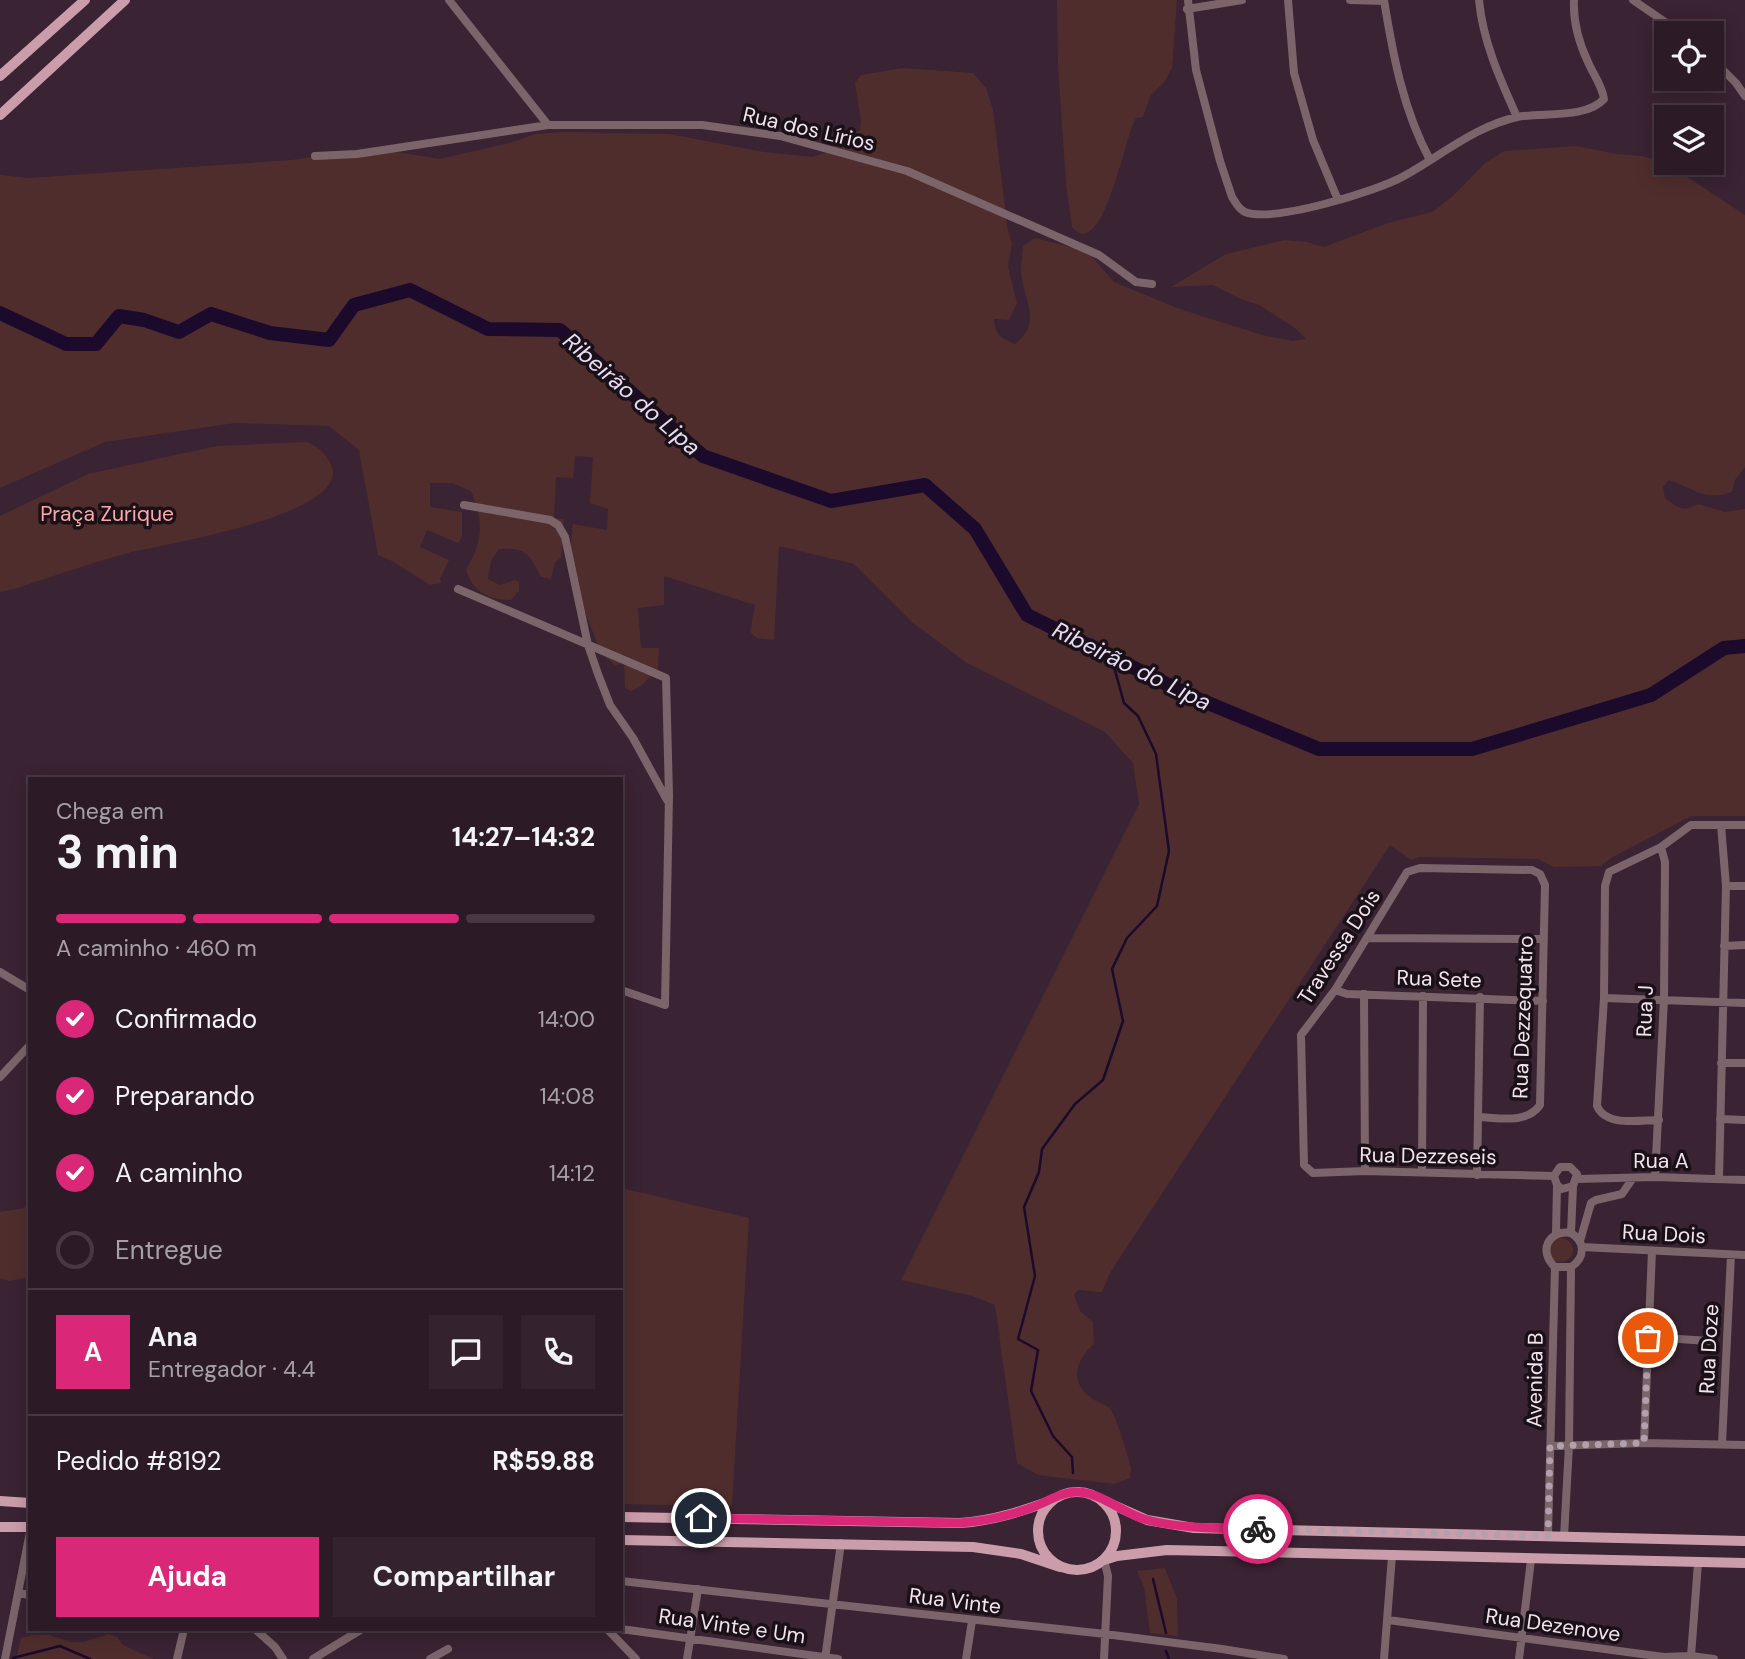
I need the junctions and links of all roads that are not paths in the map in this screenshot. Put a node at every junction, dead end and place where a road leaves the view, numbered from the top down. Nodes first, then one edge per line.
1 (85, 0) edge
2 (125, 0) edge
3 (449, 0) edge
4 (1242, 0) edge
5 (1289, 0) edge
6 (1350, 0) edge
7 (1479, 0) edge
8 (1574, 0) edge
9 (1633, 0) edge
10 (1384, 1) edge
11 (1188, 5) edge
12 (1664, 21) edge
13 (1724, 72) edge
14 (0, 75) edge
15 (1744, 96) edge
16 (0, 115) edge
17 (1517, 117) junction
18 (548, 125) junction
19 (315, 156) dead end
20 (1430, 160) junction
21 (1338, 200) junction
22 (1152, 284) dead end
23 (464, 505) dead end
24 (458, 589) dead end
25 (588, 645) junction
26 (668, 805) junction
27 (1721, 825) junction
28 (1745, 825) edge
29 (1661, 847) junction
30 (1532, 870) joint
31 (1726, 886) junction
32 (1745, 886) edge
33 (1367, 937) junction
34 (1543, 939) junction
35 (1724, 946) junction
36 (1745, 946) edge
37 (0, 972) edge
38 (28, 989) edge
39 (1335, 990) junction
40 (623, 991) edge
41 (1364, 994) junction
42 (1423, 996) junction
43 (1480, 997) junction
44 (1604, 998) junction
45 (1664, 999) junction
46 (1543, 1001) junction
47 (1722, 1002) junction
48 (1745, 1003) edge
49 (28, 1047) edge
50 (1721, 1063) junction
51 (1745, 1063) edge
52 (0, 1077) edge
53 (1479, 1117) junction
54 (1720, 1119) junction
55 (1659, 1120) junction
56 (1745, 1120) edge
57 (1304, 1165) joint
58 (1365, 1171) junction
59 (1422, 1172) junction
60 (1477, 1175) junction
61 (1554, 1175) junction
62 (1655, 1177) junction
63 (1633, 1178) junction
64 (1719, 1179) junction
65 (1745, 1180) edge
66 (1575, 1183) junction
67 (1557, 1185) junction
68 (1556, 1233) junction
69 (1571, 1233) junction
70 (1581, 1244) junction
71 (1652, 1251) junction
72 (1731, 1255) junction
73 (1745, 1255) edge
74 (1555, 1267) junction
75 (1571, 1268) junction
76 (1648, 1338) junction
77 (1709, 1340) dead end
78 (1644, 1443) junction
79 (1722, 1444) junction
80 (1745, 1444) edge
81 (1569, 1445) junction
82 (1550, 1446) junction
83 (1100, 1499) junction
84 (1053, 1500) junction
85 (0, 1501) edge
86 (28, 1503) edge
87 (623, 1517) edge
88 (0, 1527) edge
89 (28, 1527) edge
90 (1548, 1536) junction
91 (1564, 1537) junction
92 (623, 1540) edge
93 (1745, 1541) edge
94 (28, 1542) edge
95 (841, 1543) junction
96 (1392, 1556) junction
97 (1104, 1560) junction
98 (1531, 1560) junction
99 (1698, 1563) junction
100 (1745, 1563) edge
101 (1060, 1567) junction
102 (623, 1581) edge
103 (698, 1589) junction
104 (18, 1593) junction
105 (28, 1595) edge
106 (833, 1604) junction
107 (1388, 1620) junction
108 (972, 1621) junction
109 (623, 1629) edge
110 (184, 1631) edge
111 (257, 1631) edge
112 (360, 1631) edge
113 (609, 1631) edge
114 (1105, 1634) junction
115 (690, 1637) junction
116 (1522, 1639) junction
117 (448, 1649) dead end
118 (329, 1656) edge
119 (1241, 1656) edge
120 (1690, 1656) junction
121 (825, 1658) edge
122 (1664, 1658) edge
123 (5, 1659) edge
124 (177, 1659) edge
125 (283, 1659) edge
126 (313, 1659) edge
127 (430, 1659) edge
128 (636, 1659) edge
129 (687, 1659) edge
130 (838, 1659) edge
131 (966, 1659) edge
132 (1104, 1659) edge
133 (1284, 1659) edge
134 (1384, 1659) edge
135 (1519, 1659) edge
136 (1714, 1659) edge

1 - 14 main road
2 - 16 main road
3 - 18 street
4 - 11 street
5 - 21 street
6 - 10 street
7 - 17 street
8 - 17 street
9 - 12 street
10 - 20 street
11 - 21 street
13 - 15 street
17 - 20 street
18 - 19 street, Rua dos Lírios
18 - 22 street, Rua dos Lírios
20 - 21 street
23 - 25 street
24 - 25 street
25 - 26 street
25 - 26 street
26 - 40 street
27 - 28 street
27 - 29 street
27 - 31 street
29 - 44 street
29 - 45 street, Rua J
30 - 33 street, Travessa Dois
30 - 34 street, Rua Dezzequatro
31 - 32 street
31 - 35 street
33 - 34 street
33 - 39 street, Travessa Dois
34 - 46 street, Rua Dezzequatro
35 - 36 street
35 - 47 street
37 - 38 street
39 - 41 street, Rua Sete
39 - 57 street, Travessa Dois
41 - 42 street, Rua Sete
41 - 58 street
42 - 43 street, Rua Sete
42 - 59 street
43 - 46 street, Rua Sete
43 - 53 street
44 - 45 street
44 - 55 street
45 - 47 street
45 - 55 street, Rua J
46 - 53 street, Rua Dezzequatro
47 - 48 street
47 - 50 street
49 - 52 street
50 - 51 street
50 - 54 street
53 - 60 street
54 - 56 street
54 - 64 street
55 - 62 street, Rua J
57 - 58 street, Rua Dezzeseis
58 - 59 street, Rua Dezzeseis
59 - 60 street, Rua Dezzeseis
60 - 61 street, Rua Dezzeseis
61 - 66 street
61 - 67 street
62 - 63 street, Rua A
62 - 64 street, Rua A
63 - 66 street, Rua A
63 - 70 street, Avenida B
64 - 65 street, Rua A
66 - 67 street
66 - 69 street
67 - 68 street
68 - 69 street
68 - 74 street, Avenida B
69 - 70 street
70 - 71 street, Rua Dois
70 - 75 street, Avenida B
71 - 72 street, Rua Dois
71 - 76 street
72 - 73 street, Rua Dois
72 - 79 street, Rua Doze
74 - 75 street
74 - 82 street, Avenida B
75 - 81 street, Avenida B
76 - 77 street
76 - 78 street
78 - 79 street
78 - 81 street
79 - 80 street
81 - 82 street
81 - 91 street, Avenida B
82 - 90 street, Avenida B
83 - 84 main road
83 - 90 main road
83 - 97 main road
84 - 87 main road
84 - 101 main road
85 - 86 main road
88 - 89 main road
90 - 91 main road
91 - 93 main road
92 - 95 main road
94 - 104 street
95 - 101 main road
95 - 106 street
96 - 97 main road
96 - 98 main road
96 - 107 street
97 - 101 main road
97 - 114 street
98 - 99 main road
98 - 116 street
99 - 100 main road
99 - 120 street
102 - 103 street, Rua Vinte
103 - 106 street, Rua Vinte
103 - 115 street
104 - 105 street
104 - 123 street
106 - 108 street, Rua Vinte
106 - 121 street
107 - 116 street, Rua Dezenove
107 - 134 street
108 - 114 street, Rua Vinte
108 - 131 street
109 - 115 street, Rua Vinte e Um
110 - 124 street
111 - 125 street
112 - 118 street
113 - 128 street
114 - 119 street, Rua Vinte
114 - 132 street
115 - 121 street, Rua Vinte e Um
115 - 129 street
116 - 122 street, Rua Dezenove
116 - 135 street
117 - 127 street
118 - 126 street
119 - 133 street, Rua Vinte
120 - 122 street, Rua Dezenove
120 - 136 street, Rua Dezenove
121 - 130 street, Rua Vinte e Um

